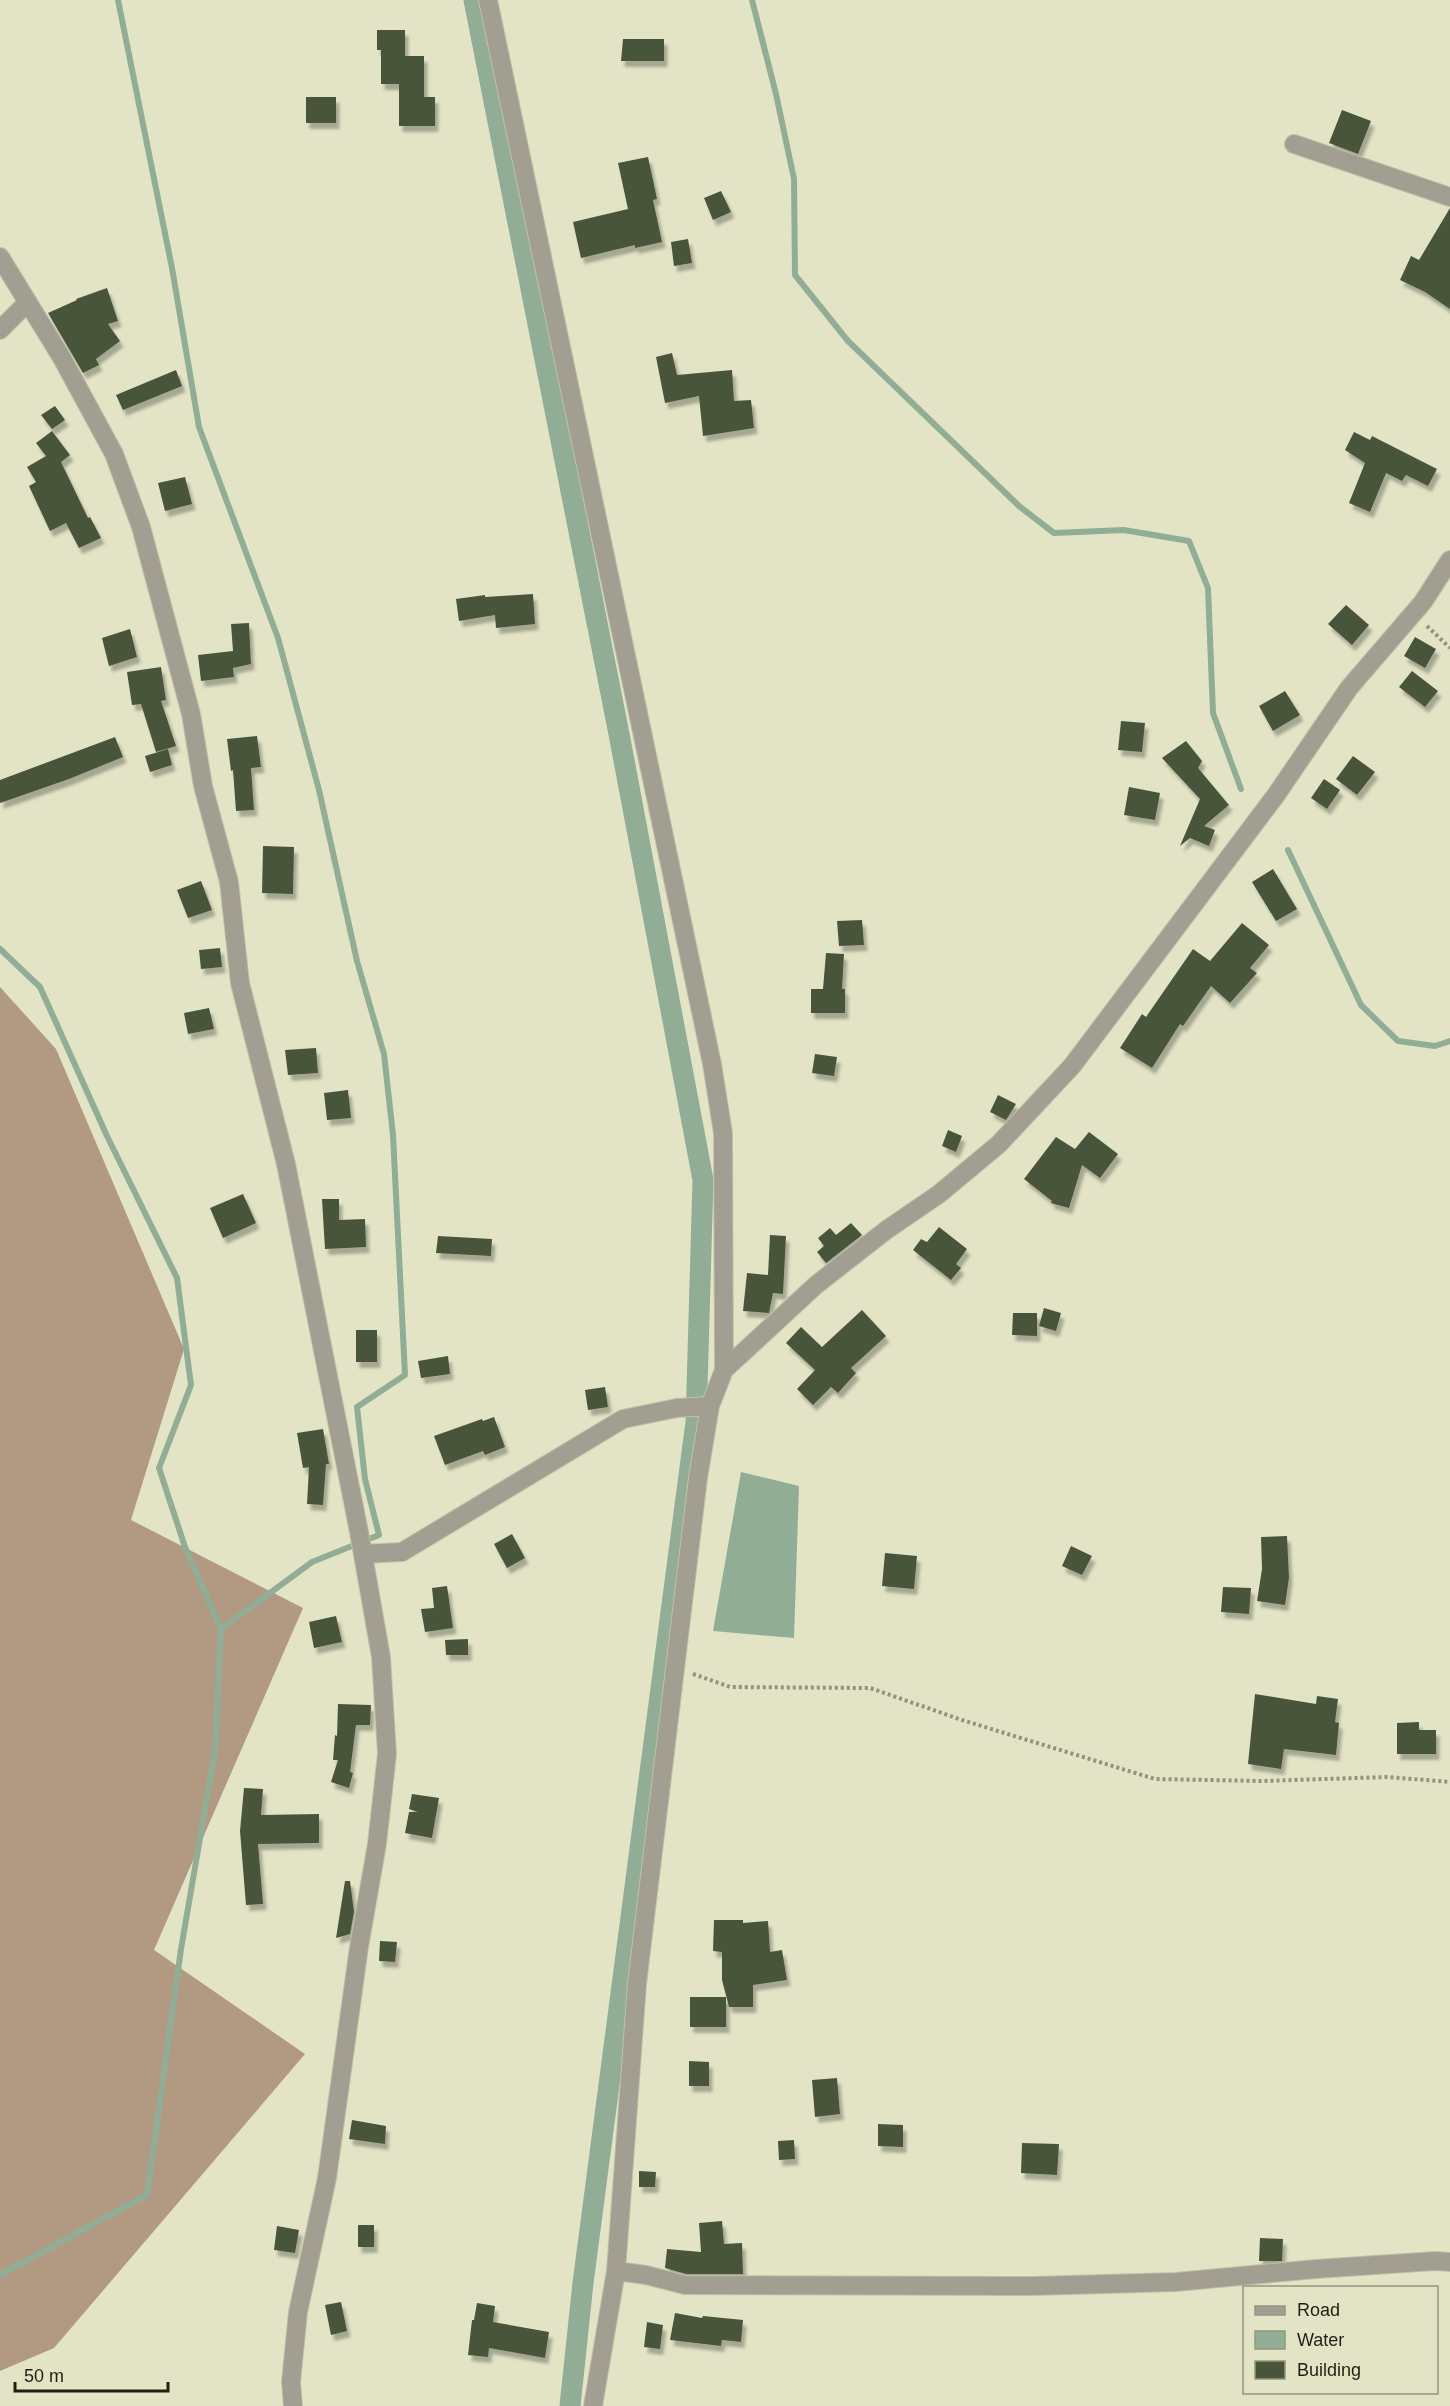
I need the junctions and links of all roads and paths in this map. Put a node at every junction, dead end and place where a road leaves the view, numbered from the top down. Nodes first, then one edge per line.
1 (488, 0) edge
2 (1294, 144) dead end
3 (1450, 197) edge
4 (0, 257) edge
5 (28, 302) junction
6 (0, 330) edge
7 (1450, 560) edge
8 (1413, 614) junction
9 (1450, 648) edge
10 (724, 1370) junction
11 (710, 1406) junction
12 (363, 1554) junction
13 (675, 1668) junction
14 (1450, 1782) edge
15 (1450, 2262) edge
16 (616, 2271) junction
17 (293, 2406) edge
18 (593, 2406) edge

1 - 10 street
2 - 3 street
4 - 5 street
5 - 6 street
5 - 12 street
7 - 8 street
8 - 9 path
8 - 10 street
10 - 11 street
11 - 12 street
11 - 13 street
12 - 17 street
13 - 14 path
13 - 16 street
15 - 16 street
16 - 18 street

